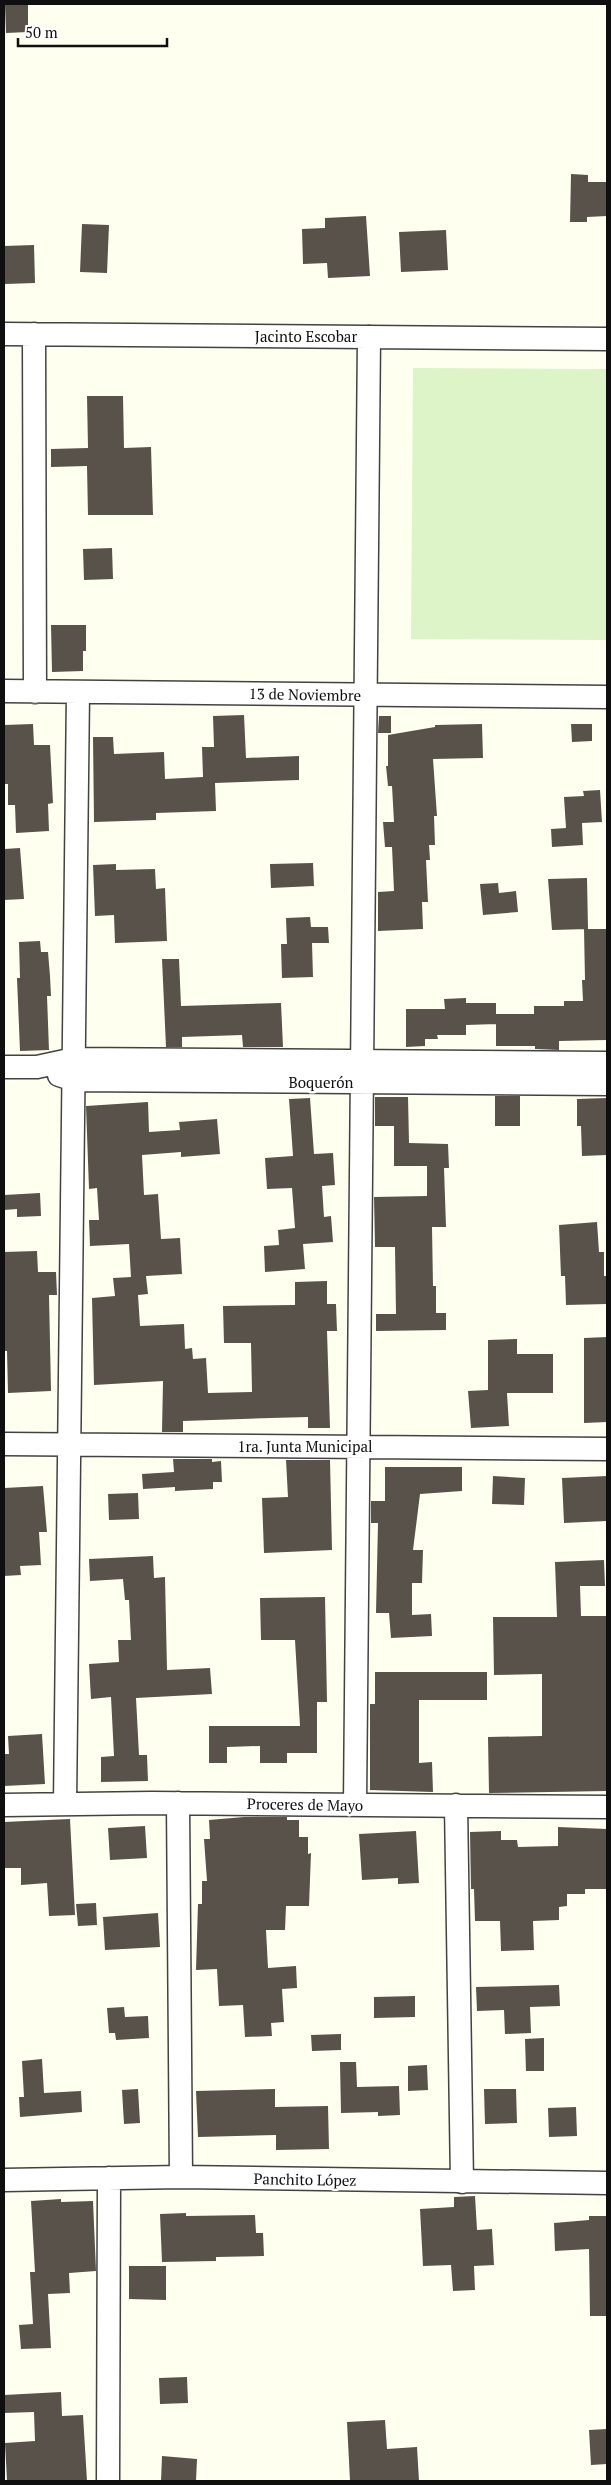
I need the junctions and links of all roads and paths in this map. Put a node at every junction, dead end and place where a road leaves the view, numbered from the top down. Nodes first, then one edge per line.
1 (4, 334) edge
2 (34, 334) junction
3 (369, 337) junction
4 (607, 339) edge
5 (4, 691) edge
6 (36, 692) junction
7 (78, 692) junction
8 (366, 695) junction
9 (607, 697) edge
10 (607, 1063) edge
11 (4, 1067) edge
12 (74, 1070) junction
13 (362, 1072) junction
14 (607, 1084) edge
15 (4, 1444) edge
16 (69, 1444) junction
17 (359, 1447) junction
18 (607, 1448) edge
19 (178, 1803) junction
20 (65, 1804) junction
21 (355, 1804) junction
22 (4, 1805) edge
23 (456, 1806) junction
24 (607, 1807) edge
25 (181, 2177) junction
26 (109, 2178) junction
27 (4, 2180) edge
28 (462, 2182) junction
29 (607, 2183) edge
30 (108, 2481) edge

1 - 2 street, Jacinto Escobar
2 - 3 street, Jacinto Escobar
2 - 6 street
3 - 4 street, Jacinto Escobar
3 - 8 street
5 - 6 street, 13 de Noviembre
6 - 7 street, 13 de Noviembre
7 - 8 street, 13 de Noviembre
7 - 12 street
8 - 9 street, 13 de Noviembre
8 - 13 street
10 - 13 street, Boquerón
11 - 12 street, Boquerón
12 - 13 street, Boquerón
12 - 16 street
13 - 14 street, Boquerón
13 - 17 street
15 - 16 street, 1ra. Junta Municipal
16 - 17 street, 1ra. Junta Municipal
16 - 20 street
17 - 18 street, 1ra. Junta Municipal
17 - 21 street
19 - 20 street, Proceres de Mayo
19 - 21 street, Proceres de Mayo
19 - 25 street
20 - 22 street, Proceres de Mayo
21 - 23 street, Proceres de Mayo
23 - 24 street, Proceres de Mayo
23 - 28 street
25 - 26 street, Panchito López
25 - 28 street, Panchito López
26 - 27 street, Panchito López
26 - 30 street
28 - 29 street, Panchito López

